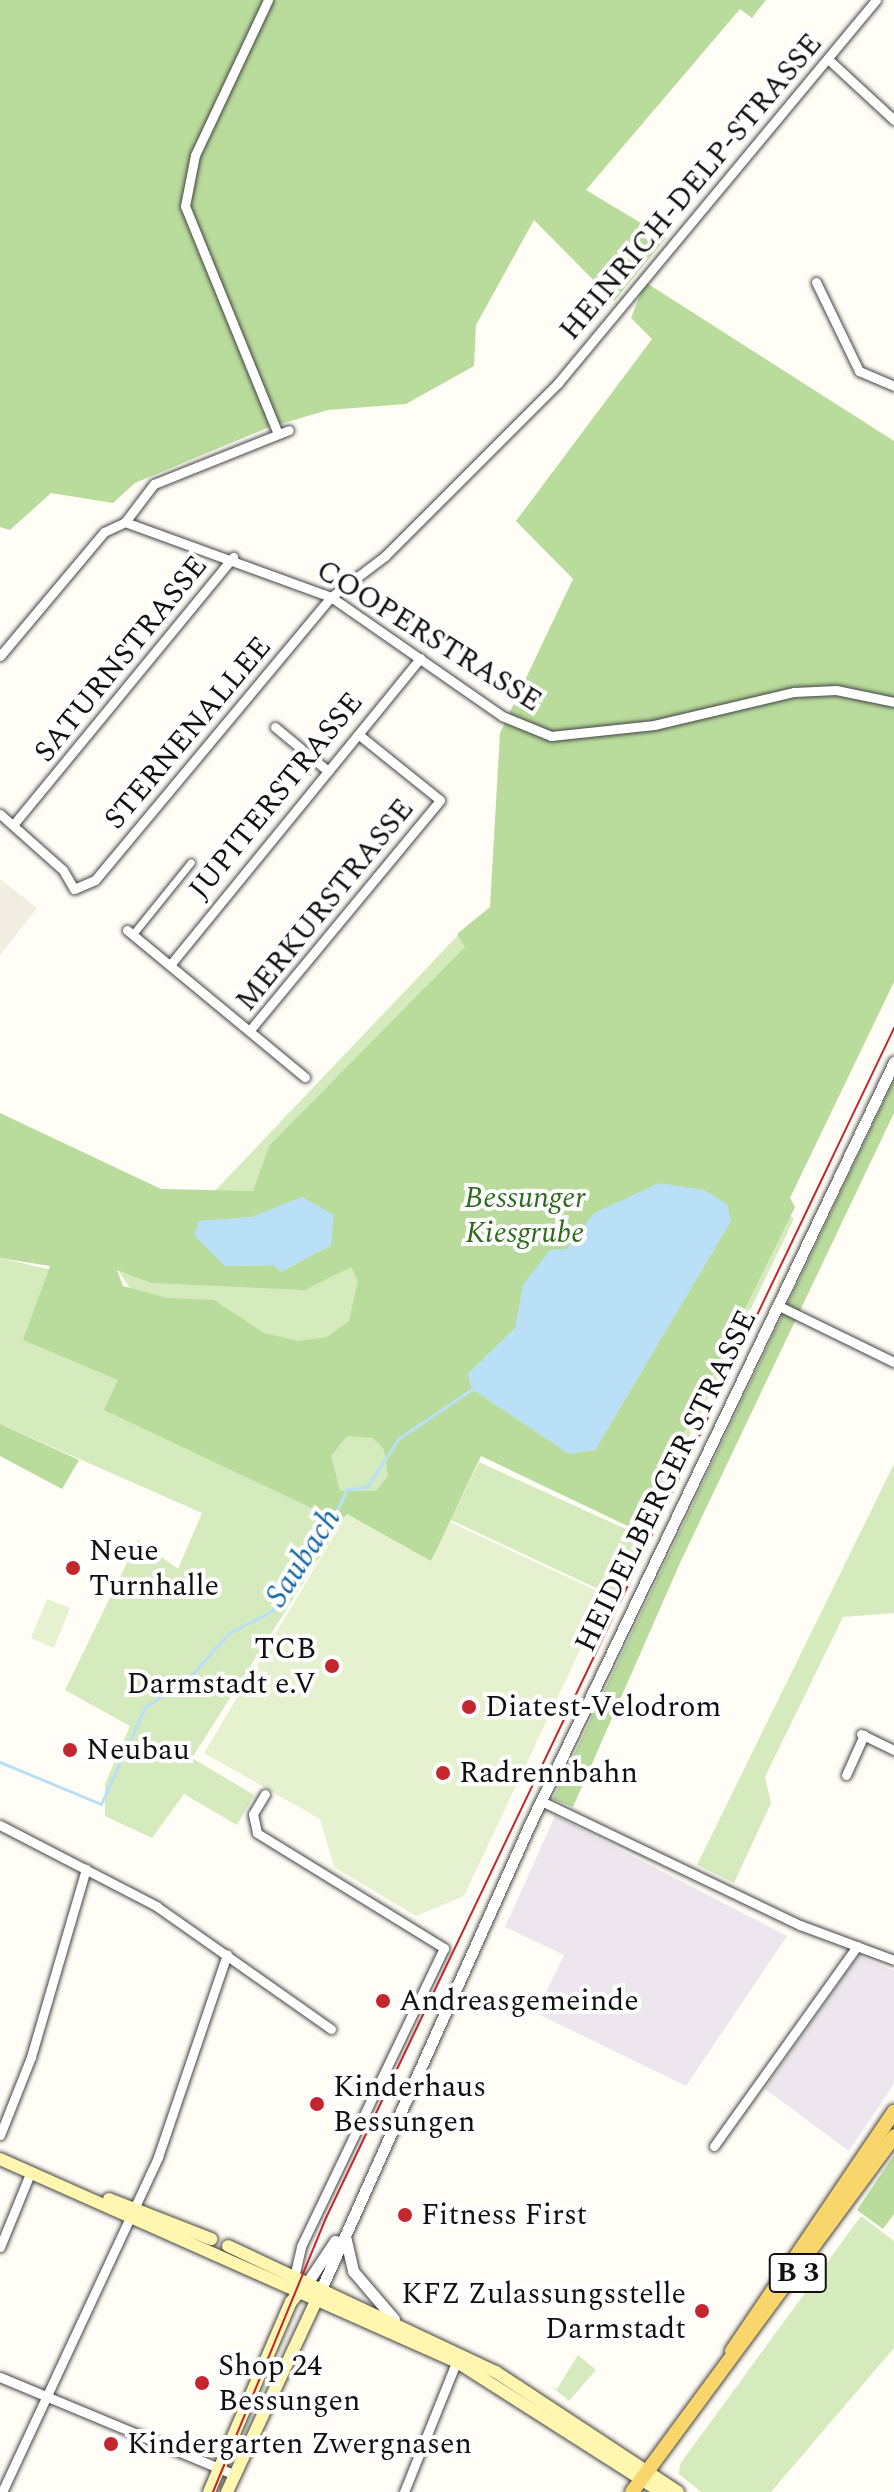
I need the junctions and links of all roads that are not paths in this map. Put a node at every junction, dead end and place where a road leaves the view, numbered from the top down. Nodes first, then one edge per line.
1 (268, 0) edge
2 (876, 0) edge
3 (828, 59) junction
4 (894, 120) edge
5 (816, 282) dead end
6 (894, 386) edge
7 (289, 430) dead end
8 (278, 434) junction
9 (125, 522) junction
10 (233, 557) junction
11 (331, 597) junction
12 (0, 656) edge
13 (420, 658) junction
14 (894, 702) edge
15 (275, 727) dead end
16 (358, 734) junction
17 (328, 771) junction
18 (0, 814) edge
19 (13, 825) junction
20 (191, 862) dead end
21 (130, 932) joint
22 (170, 965) junction
23 (250, 1030) junction
24 (894, 1062) edge
25 (305, 1077) dead end
26 (779, 1306) junction
27 (894, 1362) edge
28 (894, 1750) edge
29 (846, 1775) dead end
30 (265, 1794) dead end
31 (541, 1801) junction
32 (0, 1825) edge
33 (86, 1869) junction
34 (857, 1946) junction
35 (227, 1954) junction
36 (894, 1960) edge
37 (331, 2029) dead end
38 (894, 2112) edge
39 (0, 2135) edge
40 (894, 2136) edge
41 (714, 2146) dead end
42 (0, 2159) edge
43 (31, 2171) junction
44 (133, 2213) junction
45 (345, 2228) junction
46 (0, 2247) edge
47 (300, 2282) junction
48 (321, 2292) junction
49 (394, 2319) junction
50 (459, 2357) junction
51 (727, 2363) junction
52 (0, 2377) edge
53 (48, 2397) junction
54 (227, 2471) junction
55 (646, 2474) junction
56 (2, 2492) edge
57 (209, 2492) edge
58 (227, 2492) edge
59 (404, 2492) edge
60 (632, 2492) edge
61 (661, 2492) edge
62 (678, 2492) edge

1 - 8 street
2 - 3 street, HEINRICH-DELP-STRASSE
3 - 4 street
3 - 11 street, HEINRICH-DELP-STRASSE
5 - 6 street
7 - 8 street
8 - 9 street
9 - 10 street, COOPERSTRASSE
9 - 12 street
10 - 11 street, COOPERSTRASSE
10 - 19 street, SATURNSTRASSE
11 - 13 street, COOPERSTRASSE
11 - 19 street, STERNENALLEE
13 - 14 street, COOPERSTRASSE
13 - 16 street, JUPITERSTRASSE
15 - 17 street
16 - 17 street, JUPITERSTRASSE
16 - 23 street, MERKURSTRASSE
17 - 22 street, JUPITERSTRASSE
18 - 19 street
20 - 21 street
21 - 22 street
22 - 23 street
23 - 25 street, MERKURSTRASSE
24 - 26 street, HEIDELBERGER STRASSE
26 - 27 street
26 - 31 street, HEIDELBERGER STRASSE
28 - 29 street
30 - 47 street, HEIDELBERGER STRASSE
31 - 34 street
31 - 45 street, HEIDELBERGER STRASSE
32 - 33 street
33 - 35 street
33 - 39 street
34 - 36 street
34 - 41 street
35 - 37 street
35 - 44 street
38 - 51 main road, B 3
40 - 51 main road, B 3
42 - 43 main road
43 - 44 main road
43 - 46 street
44 - 47 main road
44 - 53 street
45 - 47 street, HEIDELBERGER STRASSE
45 - 48 street, HEIDELBERGER STRASSE
45 - 49 street
47 - 48 main road
47 - 54 main road, HEIDELBERGER STRASSE
48 - 49 main road
48 - 50 main road
48 - 54 main road, HEIDELBERGER STRASSE
49 - 50 main road
50 - 55 main road
50 - 59 street
51 - 55 main road, B 3
52 - 53 street
53 - 54 street
53 - 56 street
54 - 57 main road, HEIDELBERGER STRASSE
54 - 58 main road, HEIDELBERGER STRASSE
55 - 60 main road
55 - 61 main road
55 - 62 main road

